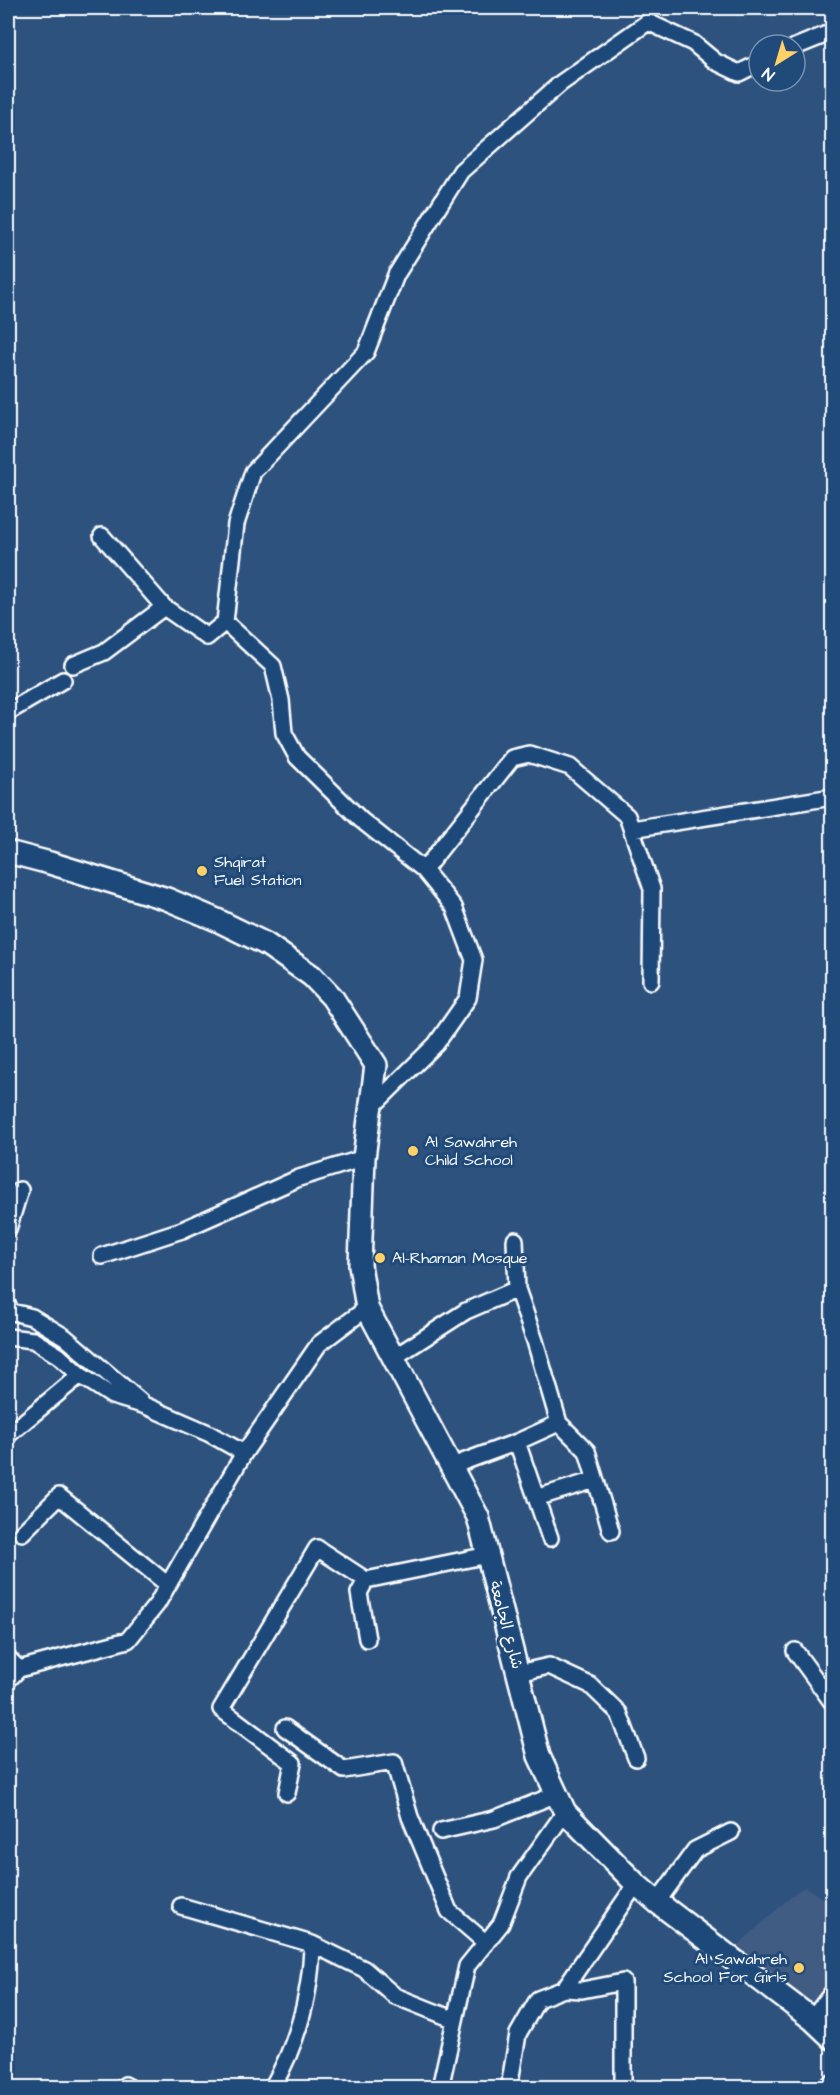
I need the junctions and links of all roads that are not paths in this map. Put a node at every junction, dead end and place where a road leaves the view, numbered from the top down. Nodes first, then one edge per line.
1 (832, 32) edge
2 (807, 42) edge
3 (747, 69) edge
4 (102, 536) dead end
5 (164, 607) junction
6 (225, 622) junction
7 (73, 665) dead end
8 (63, 680) dead end
9 (8, 712) edge
10 (832, 797) edge
11 (632, 829) junction
12 (8, 852) edge
13 (424, 870) junction
14 (651, 981) dead end
15 (369, 1110) junction
16 (364, 1158) junction
17 (20, 1190) dead end
18 (8, 1229) edge
19 (515, 1240) dead end
20 (102, 1256) dead end
21 (517, 1290) junction
22 (8, 1306) edge
23 (368, 1308) junction
24 (8, 1338) edge
25 (393, 1358) junction
26 (80, 1375) junction
27 (146, 1406) junction
28 (559, 1423) junction
29 (8, 1435) edge
30 (517, 1442) junction
31 (243, 1453) junction
32 (452, 1466) junction
33 (595, 1480) junction
34 (536, 1498) junction
35 (611, 1531) dead end
36 (22, 1533) dead end
37 (550, 1538) dead end
38 (488, 1555) junction
39 (366, 1581) junction
40 (168, 1585) junction
41 (367, 1639) dead end
42 (795, 1651) dead end
43 (8, 1658) edge
44 (518, 1673) junction
45 (13, 1675) edge
46 (832, 1702) edge
47 (285, 1728) dead end
48 (636, 1758) dead end
49 (287, 1793) dead end
50 (561, 1803) junction
51 (441, 1831) dead end
52 (731, 1832) dead end
53 (636, 1884) junction
54 (657, 1902) junction
55 (181, 1906) dead end
56 (486, 1943) junction
57 (312, 1944) junction
58 (564, 1989) junction
59 (832, 1993) edge
60 (812, 2019) junction
61 (455, 2020) junction
62 (832, 2038) edge
63 (272, 2088) edge
64 (440, 2088) edge
65 (509, 2088) edge
66 (623, 2088) edge

1 - 2 street
3 - 6 street
4 - 5 street
5 - 6 street
5 - 7 street
6 - 13 street
8 - 9 street
10 - 11 street
11 - 13 street
11 - 14 street
12 - 15 main road, شارع الجامعة
13 - 15 street
15 - 16 main road, شارع الجامعة
16 - 20 street
16 - 23 main road, شارع الجامعة
17 - 18 street
19 - 21 street
21 - 25 street
21 - 28 street
22 - 27 street
23 - 25 main road, شارع الجامعة
23 - 31 street
24 - 26 street
25 - 32 main road, شارع الجامعة
26 - 27 street
26 - 29 street
27 - 31 street
28 - 30 street
28 - 33 street
30 - 32 street
30 - 34 street
31 - 40 street
32 - 38 main road, شارع الجامعة
33 - 34 street
33 - 35 street
34 - 37 street
36 - 40 street
38 - 39 street
38 - 44 main road, شارع الجامعة
39 - 41 street
39 - 49 street
40 - 45 street
42 - 46 street
43 - 45 street
44 - 48 street
44 - 50 main road, شارع الجامعة
47 - 56 street
50 - 51 street
50 - 53 main road, شارع الجامعة
50 - 56 street
52 - 54 street
53 - 54 main road, شارع الجامعة
53 - 58 street
54 - 60 main road, شارع الجامعة
55 - 57 street
56 - 61 street
57 - 61 street
57 - 63 street
58 - 65 street
58 - 66 street
59 - 60 street
60 - 62 main road, شارع الجامعة
61 - 64 street

